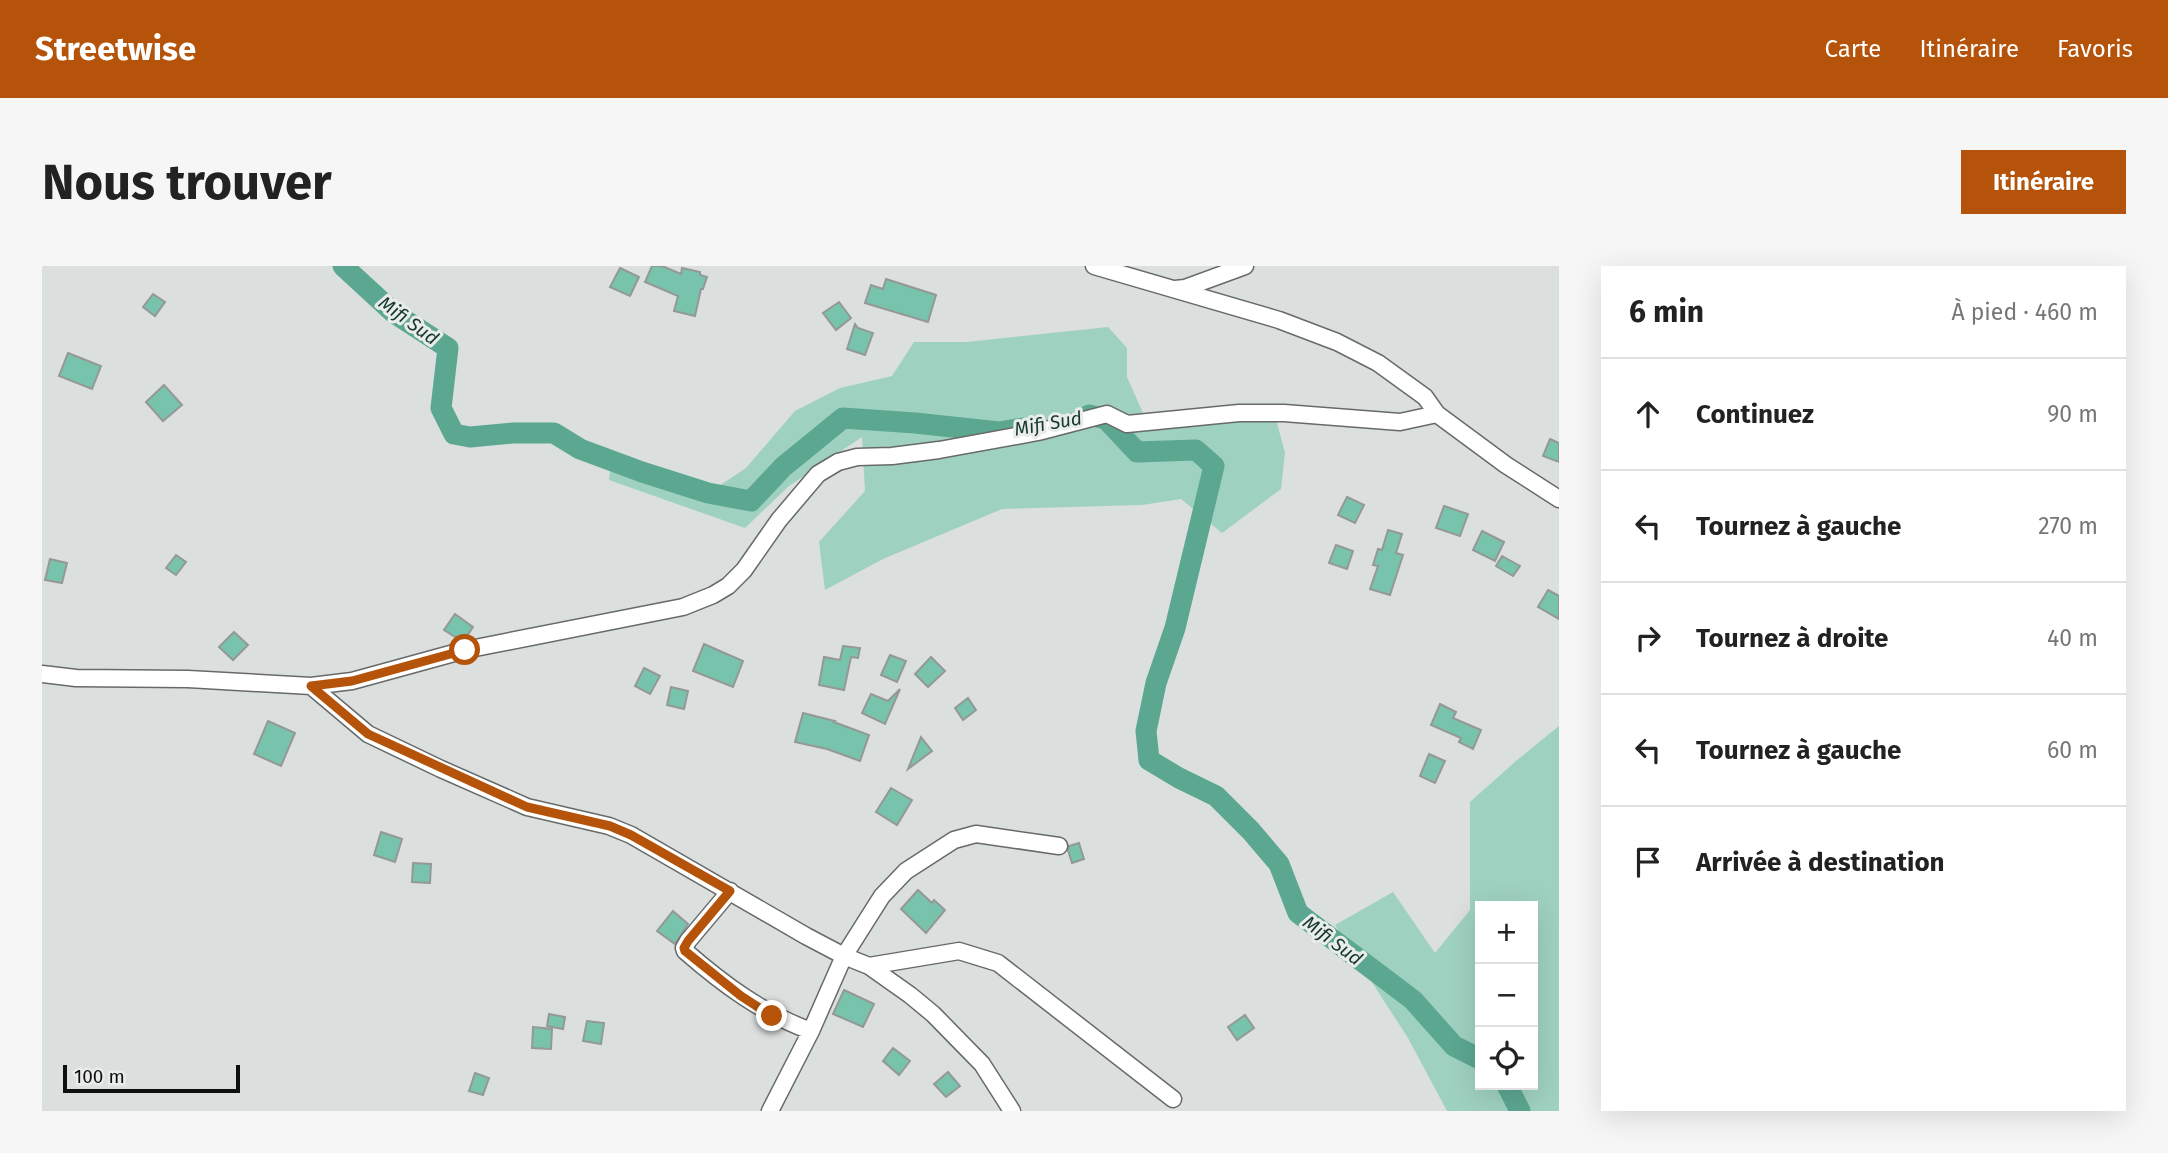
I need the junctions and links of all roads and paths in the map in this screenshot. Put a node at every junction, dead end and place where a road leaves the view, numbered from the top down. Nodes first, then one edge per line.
1 (1094, 266) edge
2 (1245, 266) edge
3 (1172, 289) junction
4 (1437, 414) junction
5 (1559, 499) edge
6 (42, 674) edge
7 (311, 686) junction
8 (1059, 846) dead end
9 (730, 891) junction
10 (844, 956) junction
11 (869, 966) junction
12 (811, 1031) junction
13 (1173, 1099) dead end
14 (770, 1111) edge
15 (1012, 1111) edge

1 - 3 street
2 - 3 street
3 - 4 street
4 - 5 street
4 - 7 street
6 - 7 street
7 - 9 street
8 - 10 street
9 - 10 street
9 - 12 street
10 - 11 street
10 - 12 street
11 - 13 street
11 - 15 street
12 - 14 street

